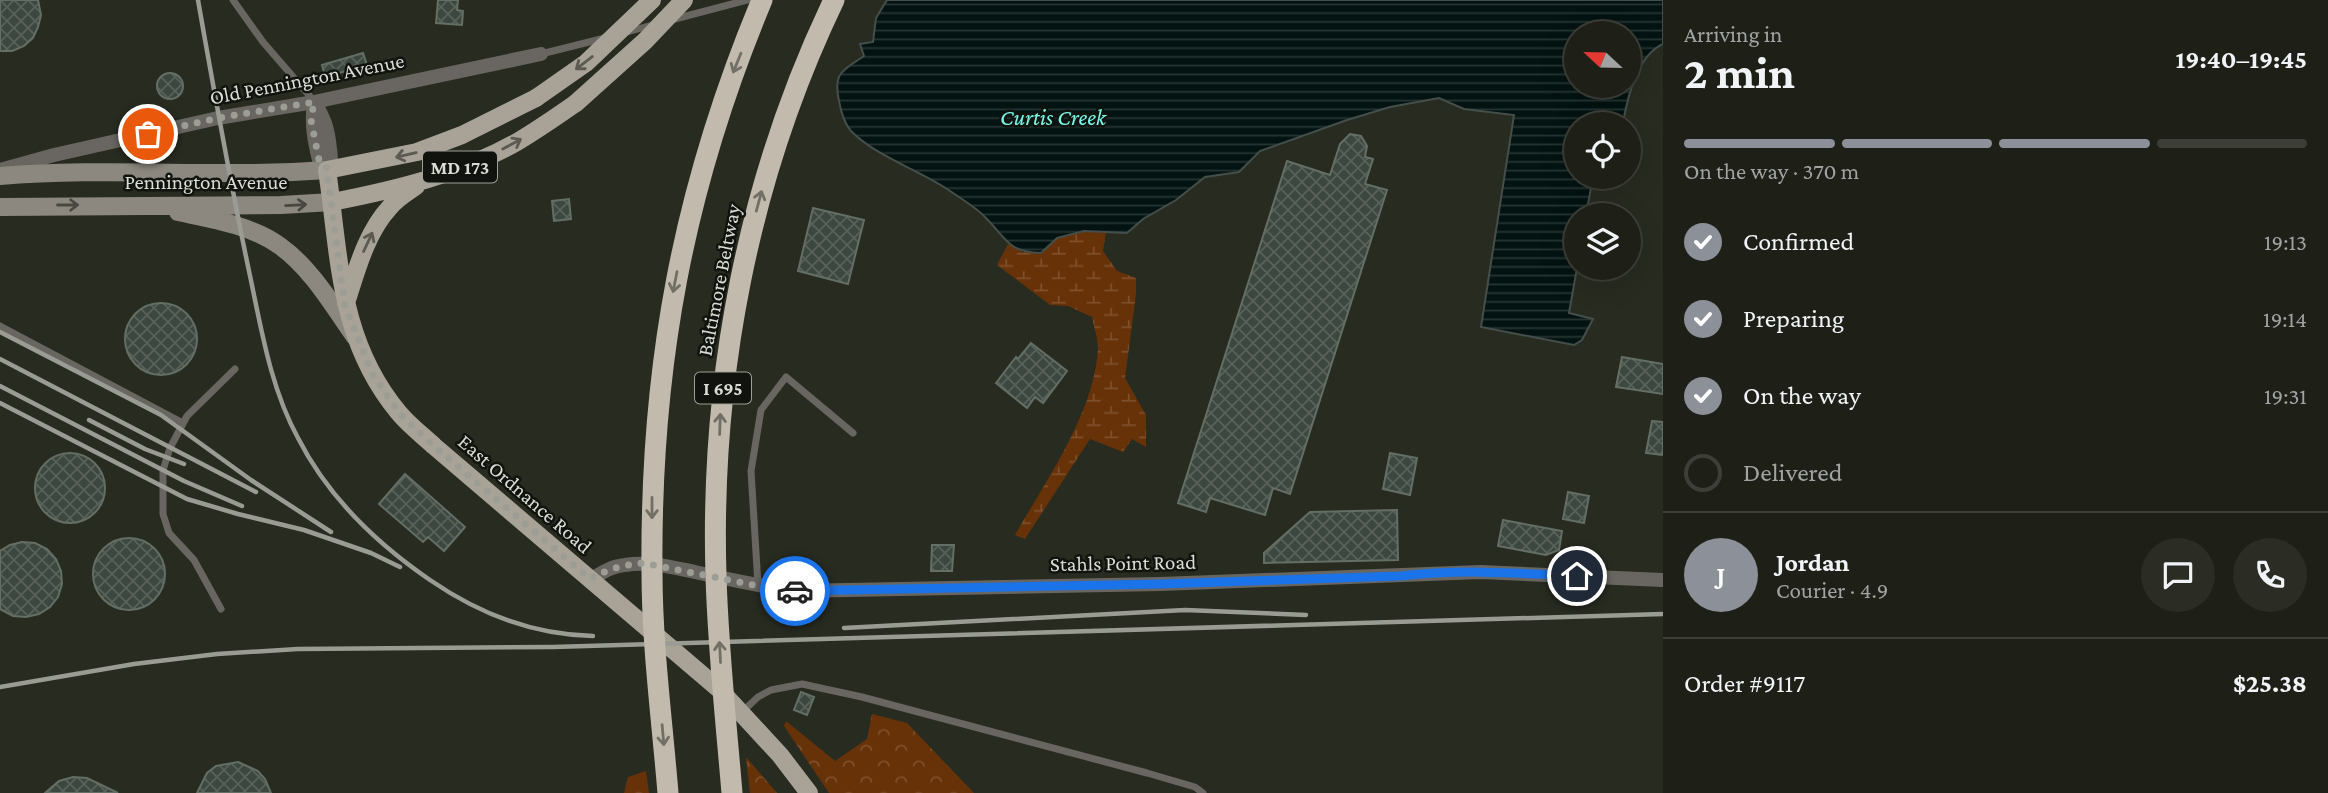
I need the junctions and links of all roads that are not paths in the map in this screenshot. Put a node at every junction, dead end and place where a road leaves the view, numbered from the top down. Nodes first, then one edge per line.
1 (233, 0) edge
2 (652, 0) edge
3 (684, 0) edge
4 (747, 0) edge
5 (762, 0) edge
6 (834, 0) edge
7 (541, 54) joint
8 (314, 102) junction
9 (326, 167) junction
10 (0, 170) edge
11 (0, 176) edge
12 (425, 179) junction
13 (332, 202) junction
14 (140, 205) junction
15 (0, 206) edge
16 (345, 306) junction
17 (0, 326) edge
18 (357, 340) junction
19 (235, 369) dead end
20 (183, 424) junction
21 (853, 433) dead end
22 (590, 579) junction
23 (1663, 580) edge
24 (758, 585) junction
25 (221, 609) dead end
26 (741, 712) junction
27 (668, 793) edge
28 (732, 793) edge
29 (809, 793) edge
30 (1203, 793) edge

1 - 8 lane
2 -> 9 main road, Pennington Avenue / MD 173, bridge
12 -> 3 main road, Pennington Avenue / MD 173, bridge
4 - 7 lane
5 -> 27 highway, Baltimore Beltway, bridge
28 -> 6 highway, Baltimore Beltway / I 695, bridge
7 - 8 street, Old Pennington Avenue
8 - 9 street, East Ordnance Road
8 - 10 street, Old Pennington Avenue
9 - 11 main road, Pennington Avenue / MD 173
9 - 13 main road, East Ordnance Road
12 - 13 main road, Pennington Avenue / MD 173
16 -> 12 main road
14 -> 13 main road, Pennington Avenue / MD 173
13 - 16 main road, East Ordnance Road
15 -> 14 main road, Pennington Avenue / MD 173
14 - 18 main road
16 - 18 main road, East Ordnance Road
17 - 20 lane
18 - 22 main road, East Ordnance Road
19 - 20 lane
20 - 25 lane
21 - 24 lane
22 - 24 street, Stahls Point Road
22 - 26 main road, East Ordnance Road
23 - 24 street, Stahls Point Road
26 - 29 main road, East Ordnance Road
26 - 30 lane

